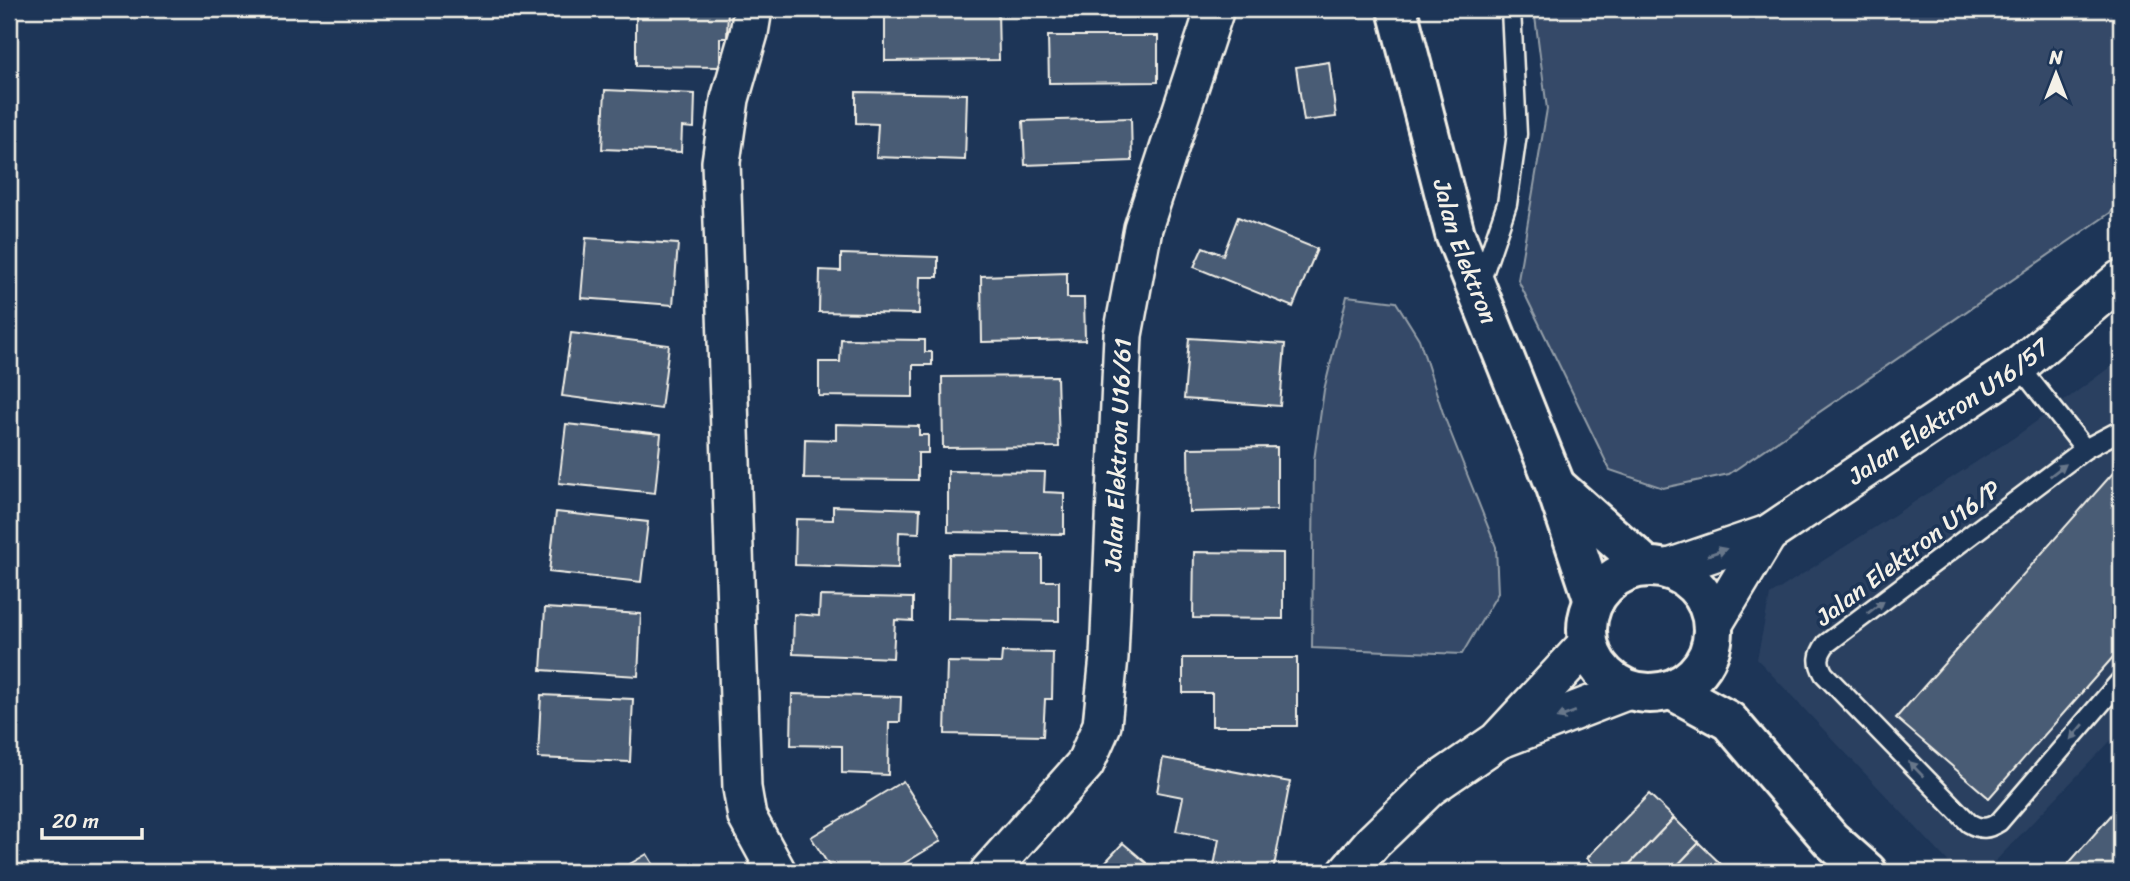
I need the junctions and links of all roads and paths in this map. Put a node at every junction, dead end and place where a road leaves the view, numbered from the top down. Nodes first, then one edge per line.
1 (753, 9) edge
2 (1215, 9) edge
3 (1397, 9) edge
4 (1511, 9) edge
5 (2121, 279) edge
6 (1477, 292) junction
7 (2019, 366) junction
8 (2121, 430) edge
9 (2085, 449) junction
10 (1556, 486) junction
11 (1768, 534) junction
12 (1657, 568) junction
13 (1594, 601) junction
14 (1713, 634) junction
15 (1588, 643) junction
16 (2121, 680) edge
17 (1629, 690) junction
18 (1672, 690) junction
19 (1729, 721) junction
20 (1497, 741) junction
21 (777, 872) edge
22 (989, 872) edge
23 (1347, 872) edge
24 (1867, 872) edge

1 - 21 street
2 - 22 street, Jalan Elektron U16/61
3 - 6 street, Jalan Elektron
4 - 6 lane
5 - 7 street, Jalan Elektron U16/57
6 - 10 street, Jalan Elektron
7 - 9 lane
7 - 11 street, Jalan Elektron U16/57
8 - 9 lane, Jalan Elektron U16/P
16 -> 9 lane, Jalan Elektron U16/P
10 - 12 street, Jalan Elektron
10 - 13 street, Jalan Elektron
12 -> 11 street, Jalan Elektron U16/57
11 - 14 street, Jalan Elektron U16/57
12 - 13 street
12 - 14 street
13 - 15 street
14 - 18 street
14 - 19 street
15 - 17 street
15 - 20 street
17 - 18 street
17 -> 20 street
18 - 19 street
19 - 24 street
20 - 23 street

